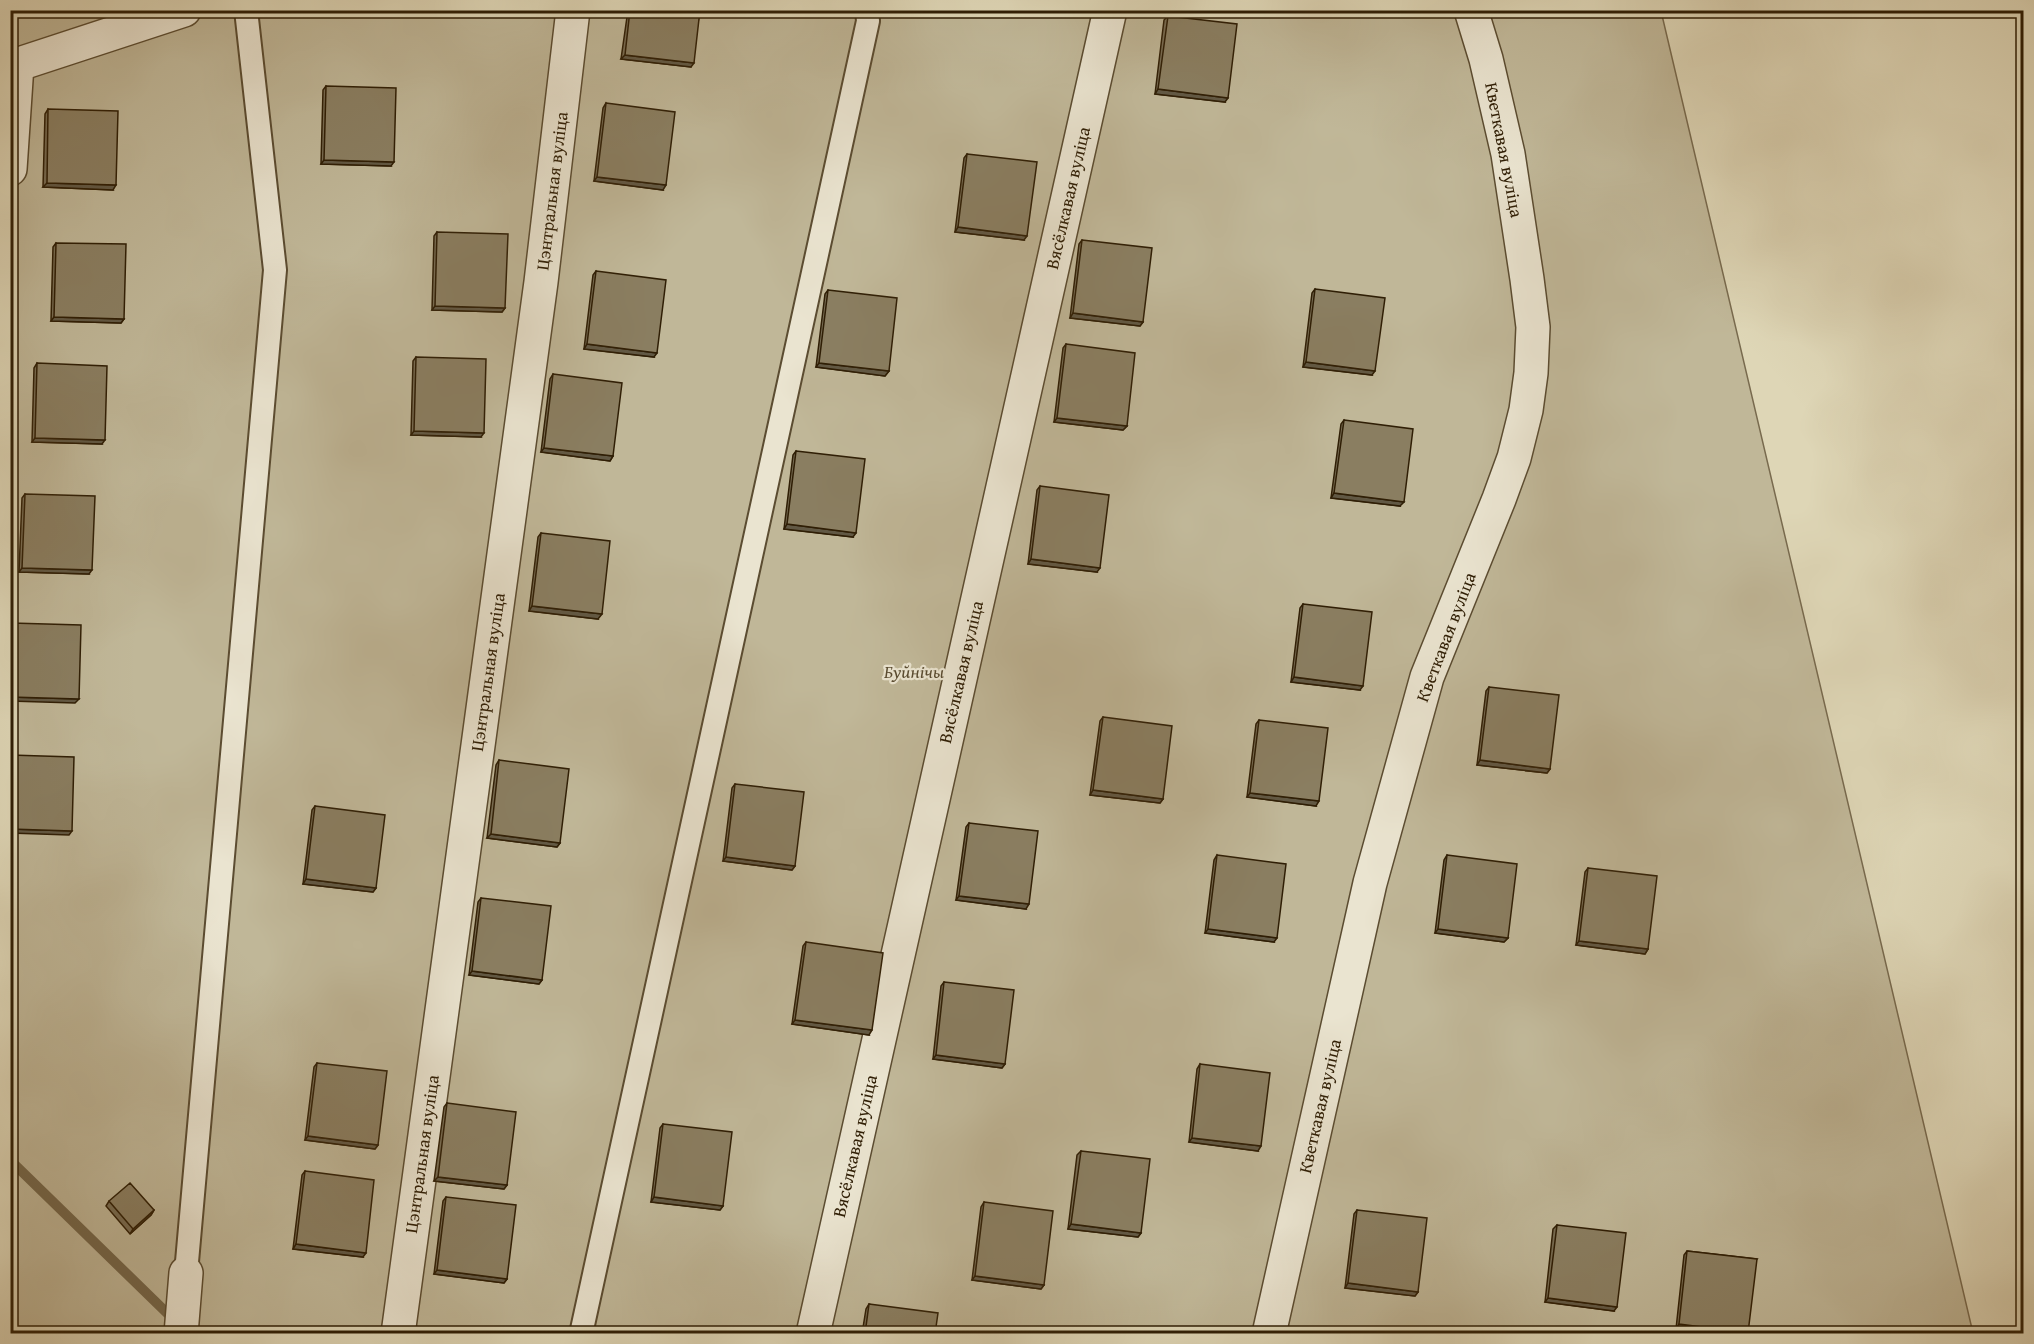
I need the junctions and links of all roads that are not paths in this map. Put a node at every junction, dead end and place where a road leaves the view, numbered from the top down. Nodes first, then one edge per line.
1 (184, 10) edge
2 (246, 10) edge
3 (573, 10) edge
4 (867, 10) edge
5 (1110, 10) edge
6 (1471, 10) edge
7 (14, 66) edge
8 (10, 169) edge
9 (186, 1273) joint
10 (181, 1334) edge
11 (398, 1334) edge
12 (581, 1334) edge
13 (813, 1334) edge
14 (1269, 1334) edge

1 - 7 street
2 - 9 lane
3 - 11 street, Цэнтральная вуліца
4 - 12 lane
5 - 13 street, Вясёлкавая вуліца
6 - 14 street, Кветкавая вуліца
7 - 8 street
9 - 10 street

